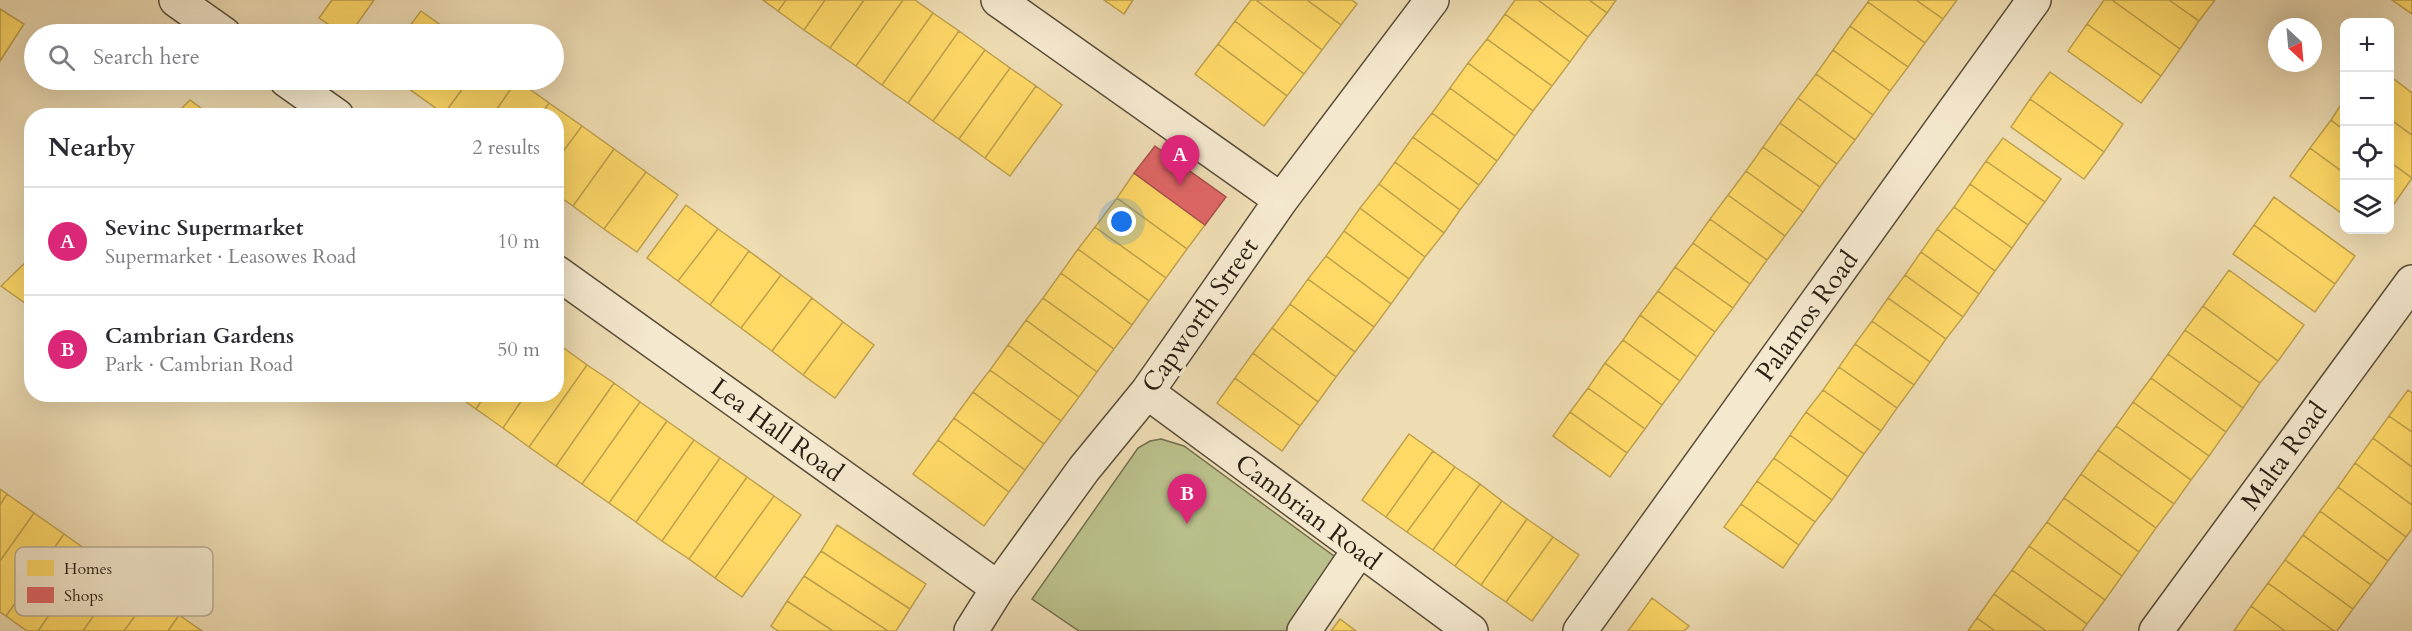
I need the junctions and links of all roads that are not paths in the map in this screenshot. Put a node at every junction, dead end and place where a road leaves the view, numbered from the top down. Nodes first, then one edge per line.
1 (176, 0) edge
2 (998, 0) edge
3 (1432, 0) edge
4 (2034, 0) edge
5 (210, 24) edge
6 (300, 90) edge
7 (326, 108) edge
8 (1281, 200) junction
9 (564, 278) edge
10 (2412, 282) edge
11 (1147, 392) junction
12 (1359, 550) junction
13 (998, 588) junction
14 (971, 631) edge
15 (1304, 631) edge
16 (1470, 631) edge
17 (1580, 631) edge
18 (2156, 631) edge

1 - 5 street
2 - 8 street
3 - 8 street, Capworth Street
4 - 17 street, Palamos Road
6 - 7 street
8 - 11 street, Capworth Street
9 - 13 street, Lea Hall Road
10 - 18 street, Malta Road
11 - 12 street, Cambrian Road
11 - 13 street, Capworth Street
12 - 15 street
12 - 16 street, Cambrian Road
13 - 14 street, Capworth Street

